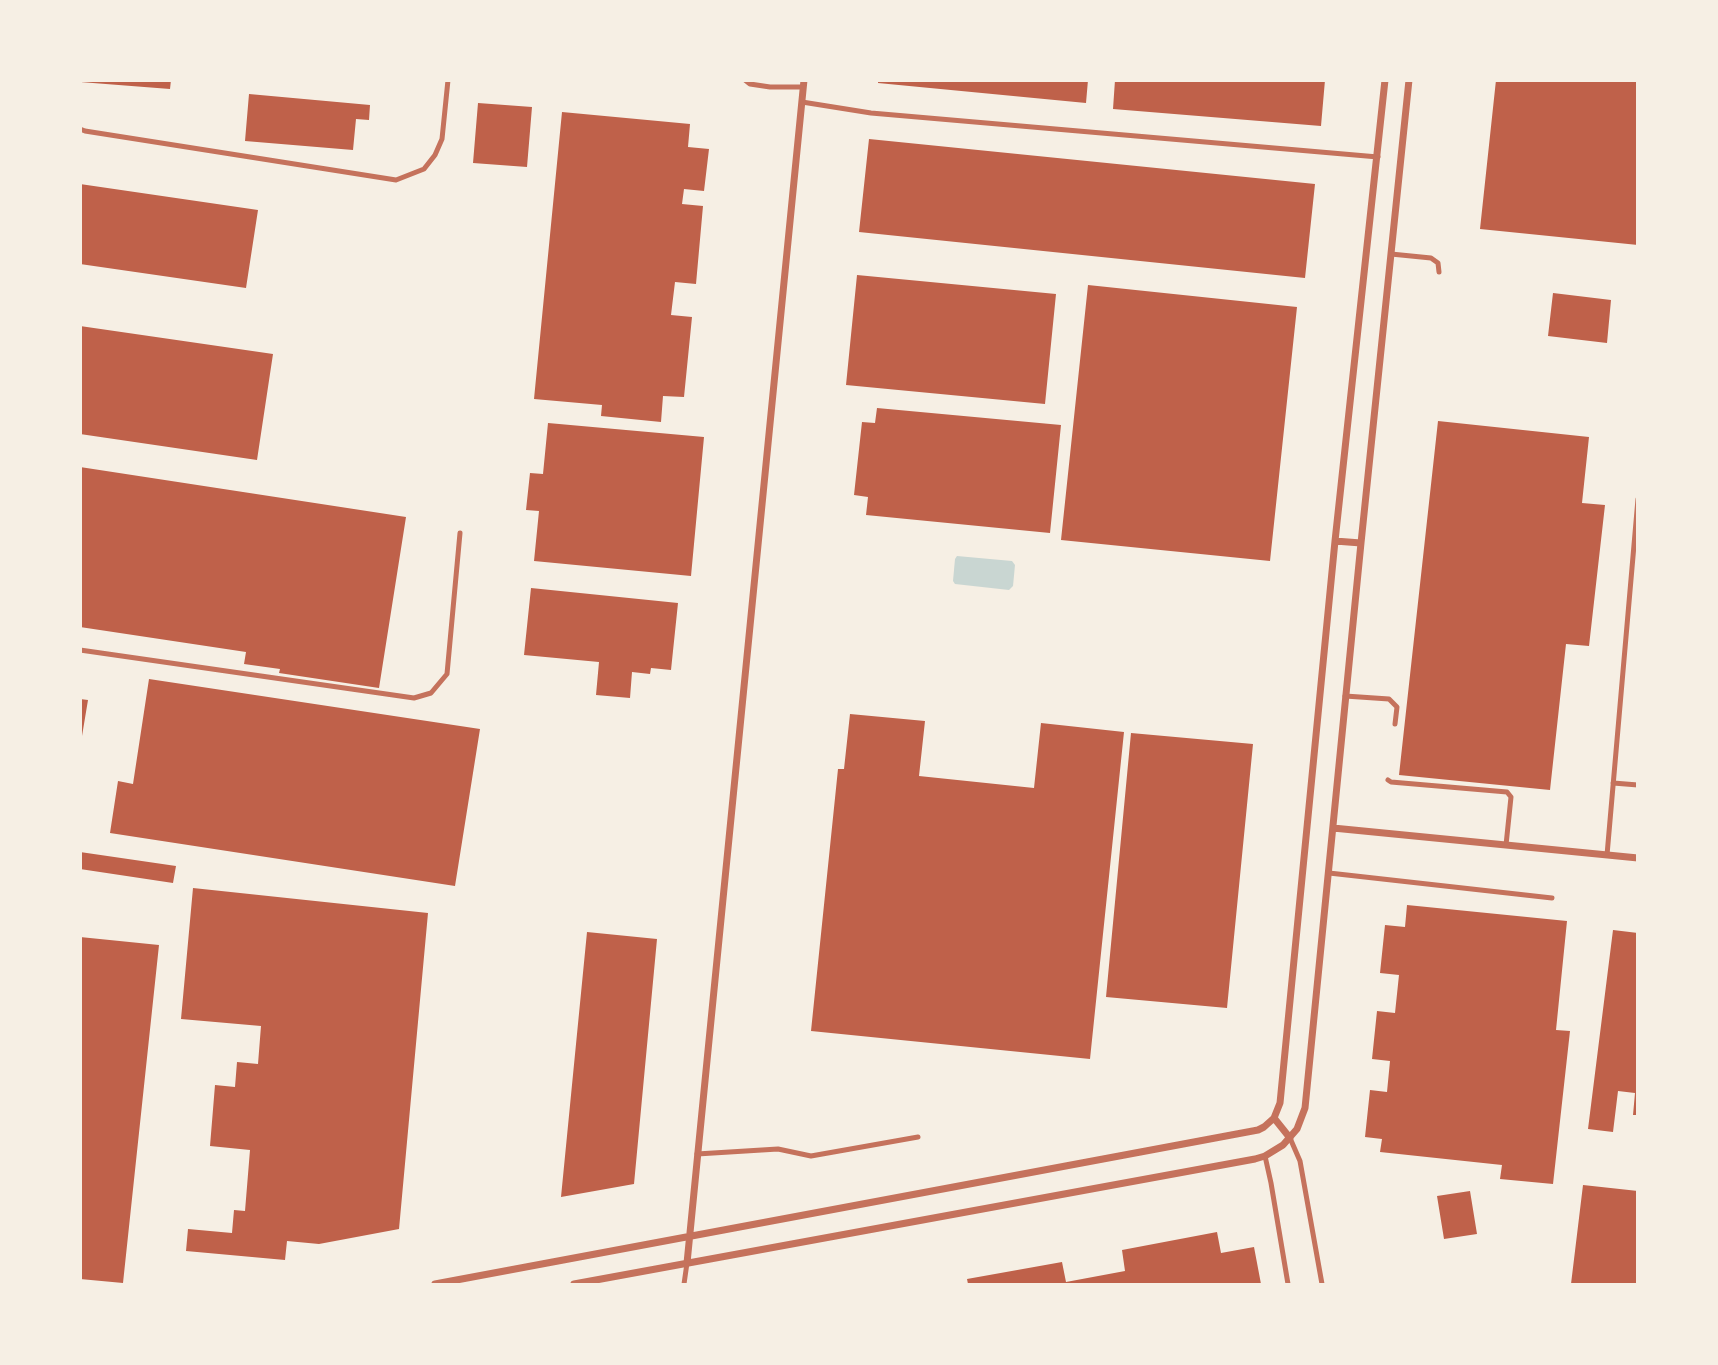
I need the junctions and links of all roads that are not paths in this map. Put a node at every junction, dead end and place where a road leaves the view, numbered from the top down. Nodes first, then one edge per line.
1 (447, 80) edge
2 (745, 80) edge
3 (1385, 80) edge
4 (1409, 80) edge
5 (804, 84) edge
6 (802, 102) junction
7 (80, 129) edge
8 (1378, 157) junction
9 (1391, 254) junction
10 (1439, 272) dead end
11 (1637, 499) edge
12 (460, 533) dead end
13 (1335, 541) junction
14 (1361, 543) junction
15 (80, 650) edge
16 (1345, 696) junction
17 (1395, 724) dead end
18 (1388, 780) dead end
19 (1613, 783) junction
20 (1637, 785) edge
21 (1333, 828) junction
22 (1506, 845) junction
23 (1607, 855) junction
24 (1637, 858) edge
25 (1329, 873) junction
26 (1552, 898) dead end
27 (1274, 1118) junction
28 (918, 1137) dead end
29 (1290, 1138) junction
30 (697, 1154) junction
31 (1265, 1156) junction
32 (689, 1237) junction
33 (687, 1263) junction
34 (435, 1284) edge
35 (574, 1284) edge
36 (684, 1284) edge
37 (1288, 1284) edge
38 (1322, 1284) edge

1 - 7 lane
2 - 5 lane
3 - 8 street
4 - 9 street
5 - 6 street
6 - 8 lane
6 - 30 street
8 - 13 street
9 - 10 lane
9 - 14 street
11 - 19 lane
12 - 15 lane
13 - 14 street
13 - 27 street
14 - 16 street
16 - 17 lane
16 - 21 street
18 - 22 lane
19 - 20 lane
19 - 23 lane
21 - 22 street
21 - 25 street
22 - 23 street
23 - 24 street
25 - 26 lane
25 - 29 street
27 - 29 street
27 - 32 street
28 - 30 lane
29 - 31 street
29 - 38 lane
30 - 32 street
31 - 33 street
31 - 37 lane
32 - 33 street
32 - 34 street
33 - 35 street
33 - 36 lane

